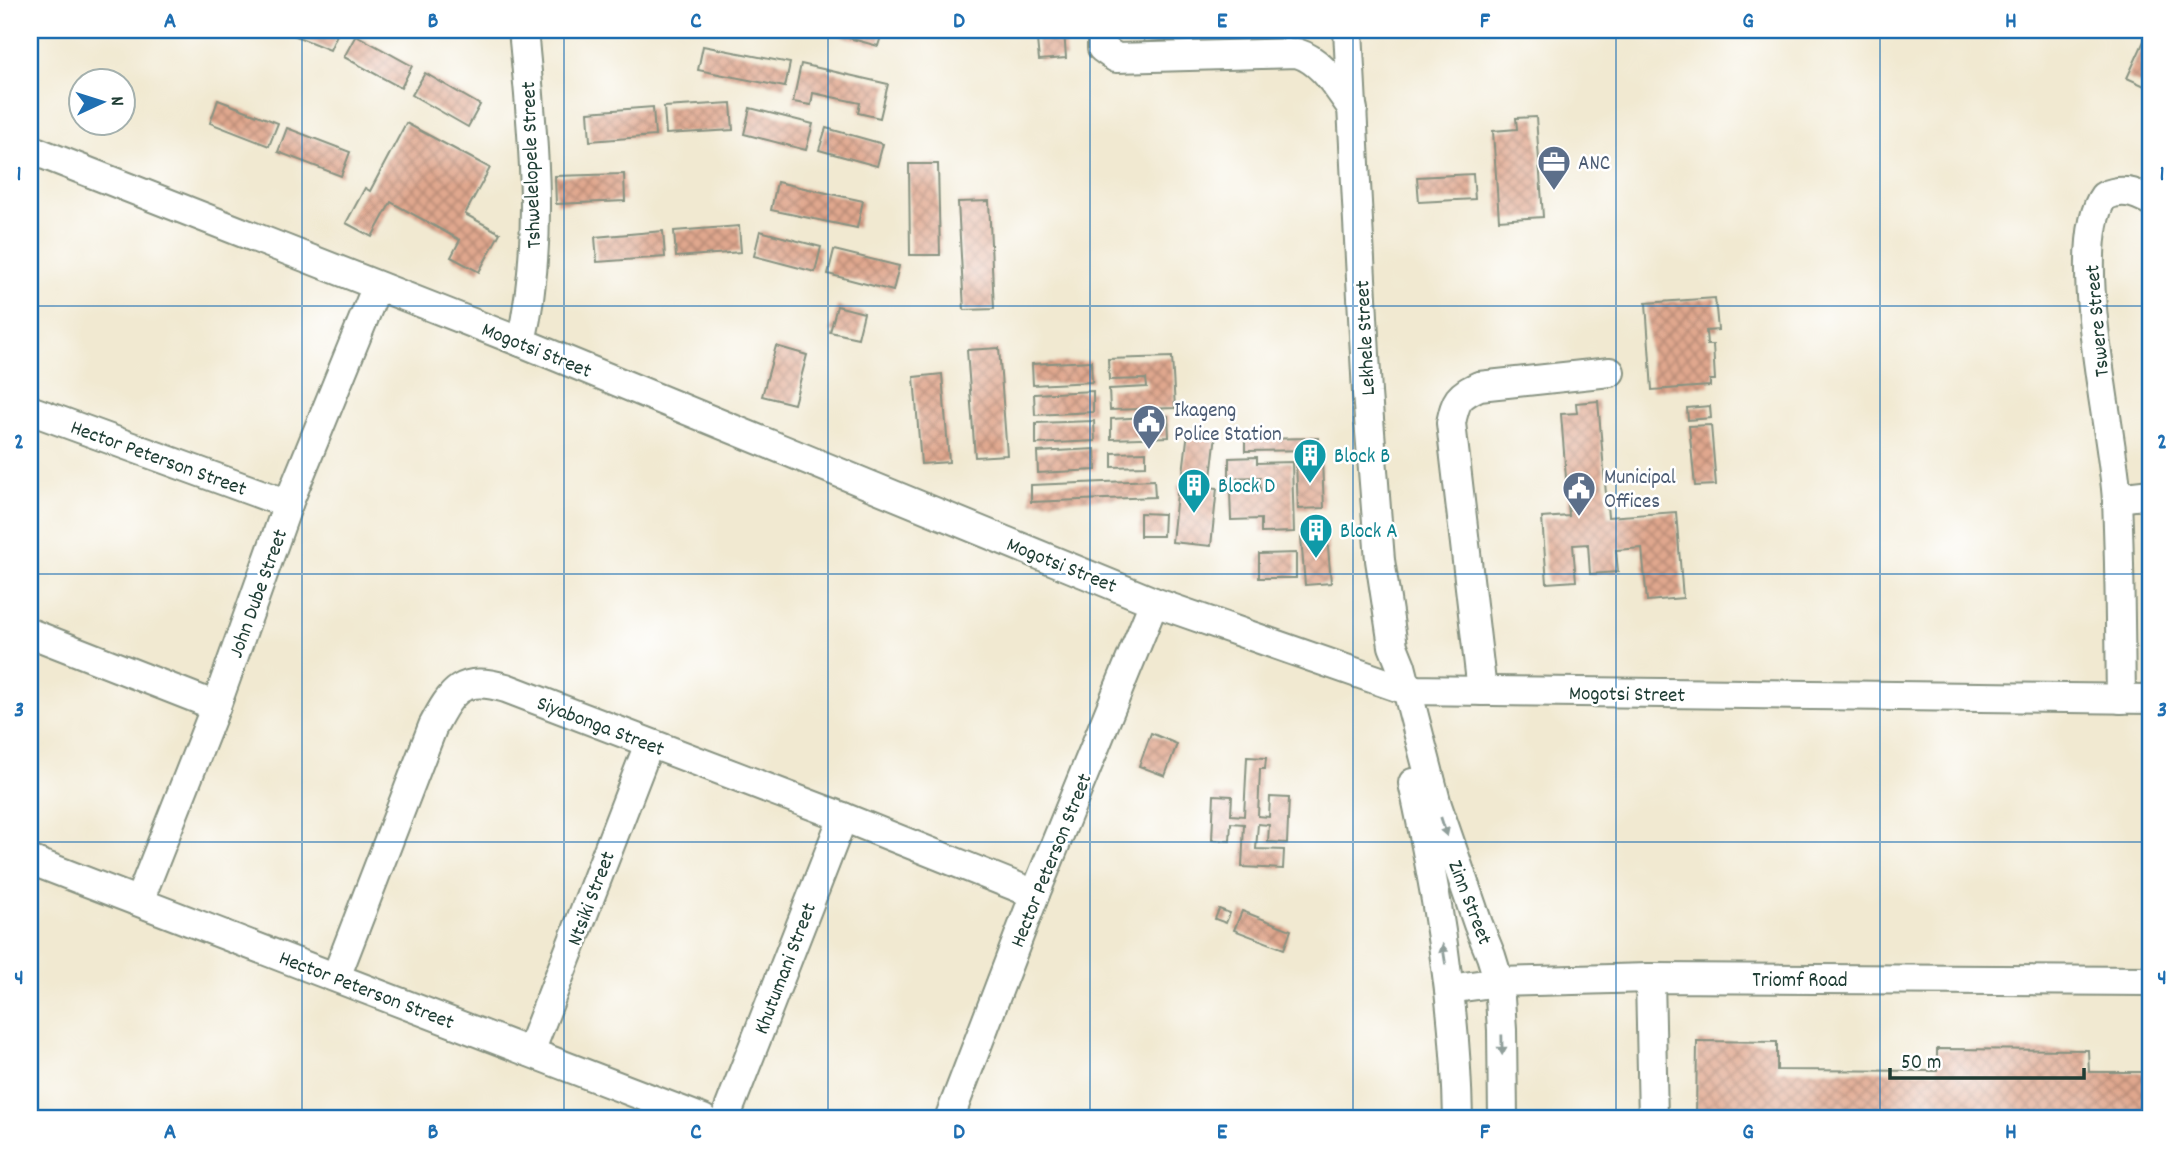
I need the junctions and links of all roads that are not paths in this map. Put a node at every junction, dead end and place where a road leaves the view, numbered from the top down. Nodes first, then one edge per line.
1 (523, 30) edge
2 (1102, 30) edge
3 (1348, 30) edge
4 (1353, 109) junction
5 (30, 149) edge
6 (2151, 201) edge
7 (377, 286) junction
8 (521, 342) junction
9 (1610, 372) dead end
10 (30, 410) edge
11 (2151, 494) edge
12 (2117, 498) junction
13 (288, 503) junction
14 (1154, 602) junction
15 (30, 633) edge
16 (1400, 687) junction
17 (1482, 691) junction
18 (2121, 699) junction
19 (2151, 699) edge
20 (216, 706) junction
21 (649, 744) junction
22 (843, 817) junction
23 (30, 860) edge
24 (1035, 894) junction
25 (139, 901) junction
26 (336, 977) junction
27 (1650, 978) junction
28 (2151, 981) edge
29 (1499, 982) junction
30 (1449, 989) junction
31 (530, 1052) junction
32 (704, 1119) edge
33 (725, 1119) edge
34 (949, 1119) edge
35 (1458, 1119) edge
36 (1503, 1119) edge
37 (1653, 1119) edge

1 - 8 street, Tshwelelopele Street
2 - 4 street
3 - 4 street, Lekhele Street
4 - 16 street, Lekhele Street
5 - 7 street, Mogotsi Street
6 - 12 street, Tswere Street
7 - 8 street, Mogotsi Street
7 - 13 street, John Dube Street
8 - 14 street, Mogotsi Street
9 - 17 street
10 - 13 street, Hector Peterson Street
11 - 12 street
12 - 18 street, Tswere Street
13 - 20 street, John Dube Street
14 - 16 street, Mogotsi Street
14 - 24 street, Hector Peterson Street
15 - 20 street
16 - 17 street, Mogotsi Street
16 -> 29 street, Zinn Street
30 -> 16 street, Zinn Street
17 - 18 street, Mogotsi Street
18 - 19 street, Mogotsi Street
20 - 25 street, John Dube Street
21 - 22 street, Siyabonga Street
21 - 26 street, Siyabonga Street
21 - 31 street, Ntsiki Street
22 - 24 street, Siyabonga Street
22 - 33 street, Khutumani Street
23 - 25 street, Hector Peterson Street
24 - 34 street, Hector Peterson Street
25 - 26 street, Hector Peterson Street
26 - 31 street, Hector Peterson Street
27 - 28 street, Triomf Road
27 - 29 street, Triomf Road
27 - 37 street
29 - 30 street, Triomf Road
29 -> 36 street, Zinn Street
30 - 35 street, Zinn Street
31 - 32 street, Hector Peterson Street

